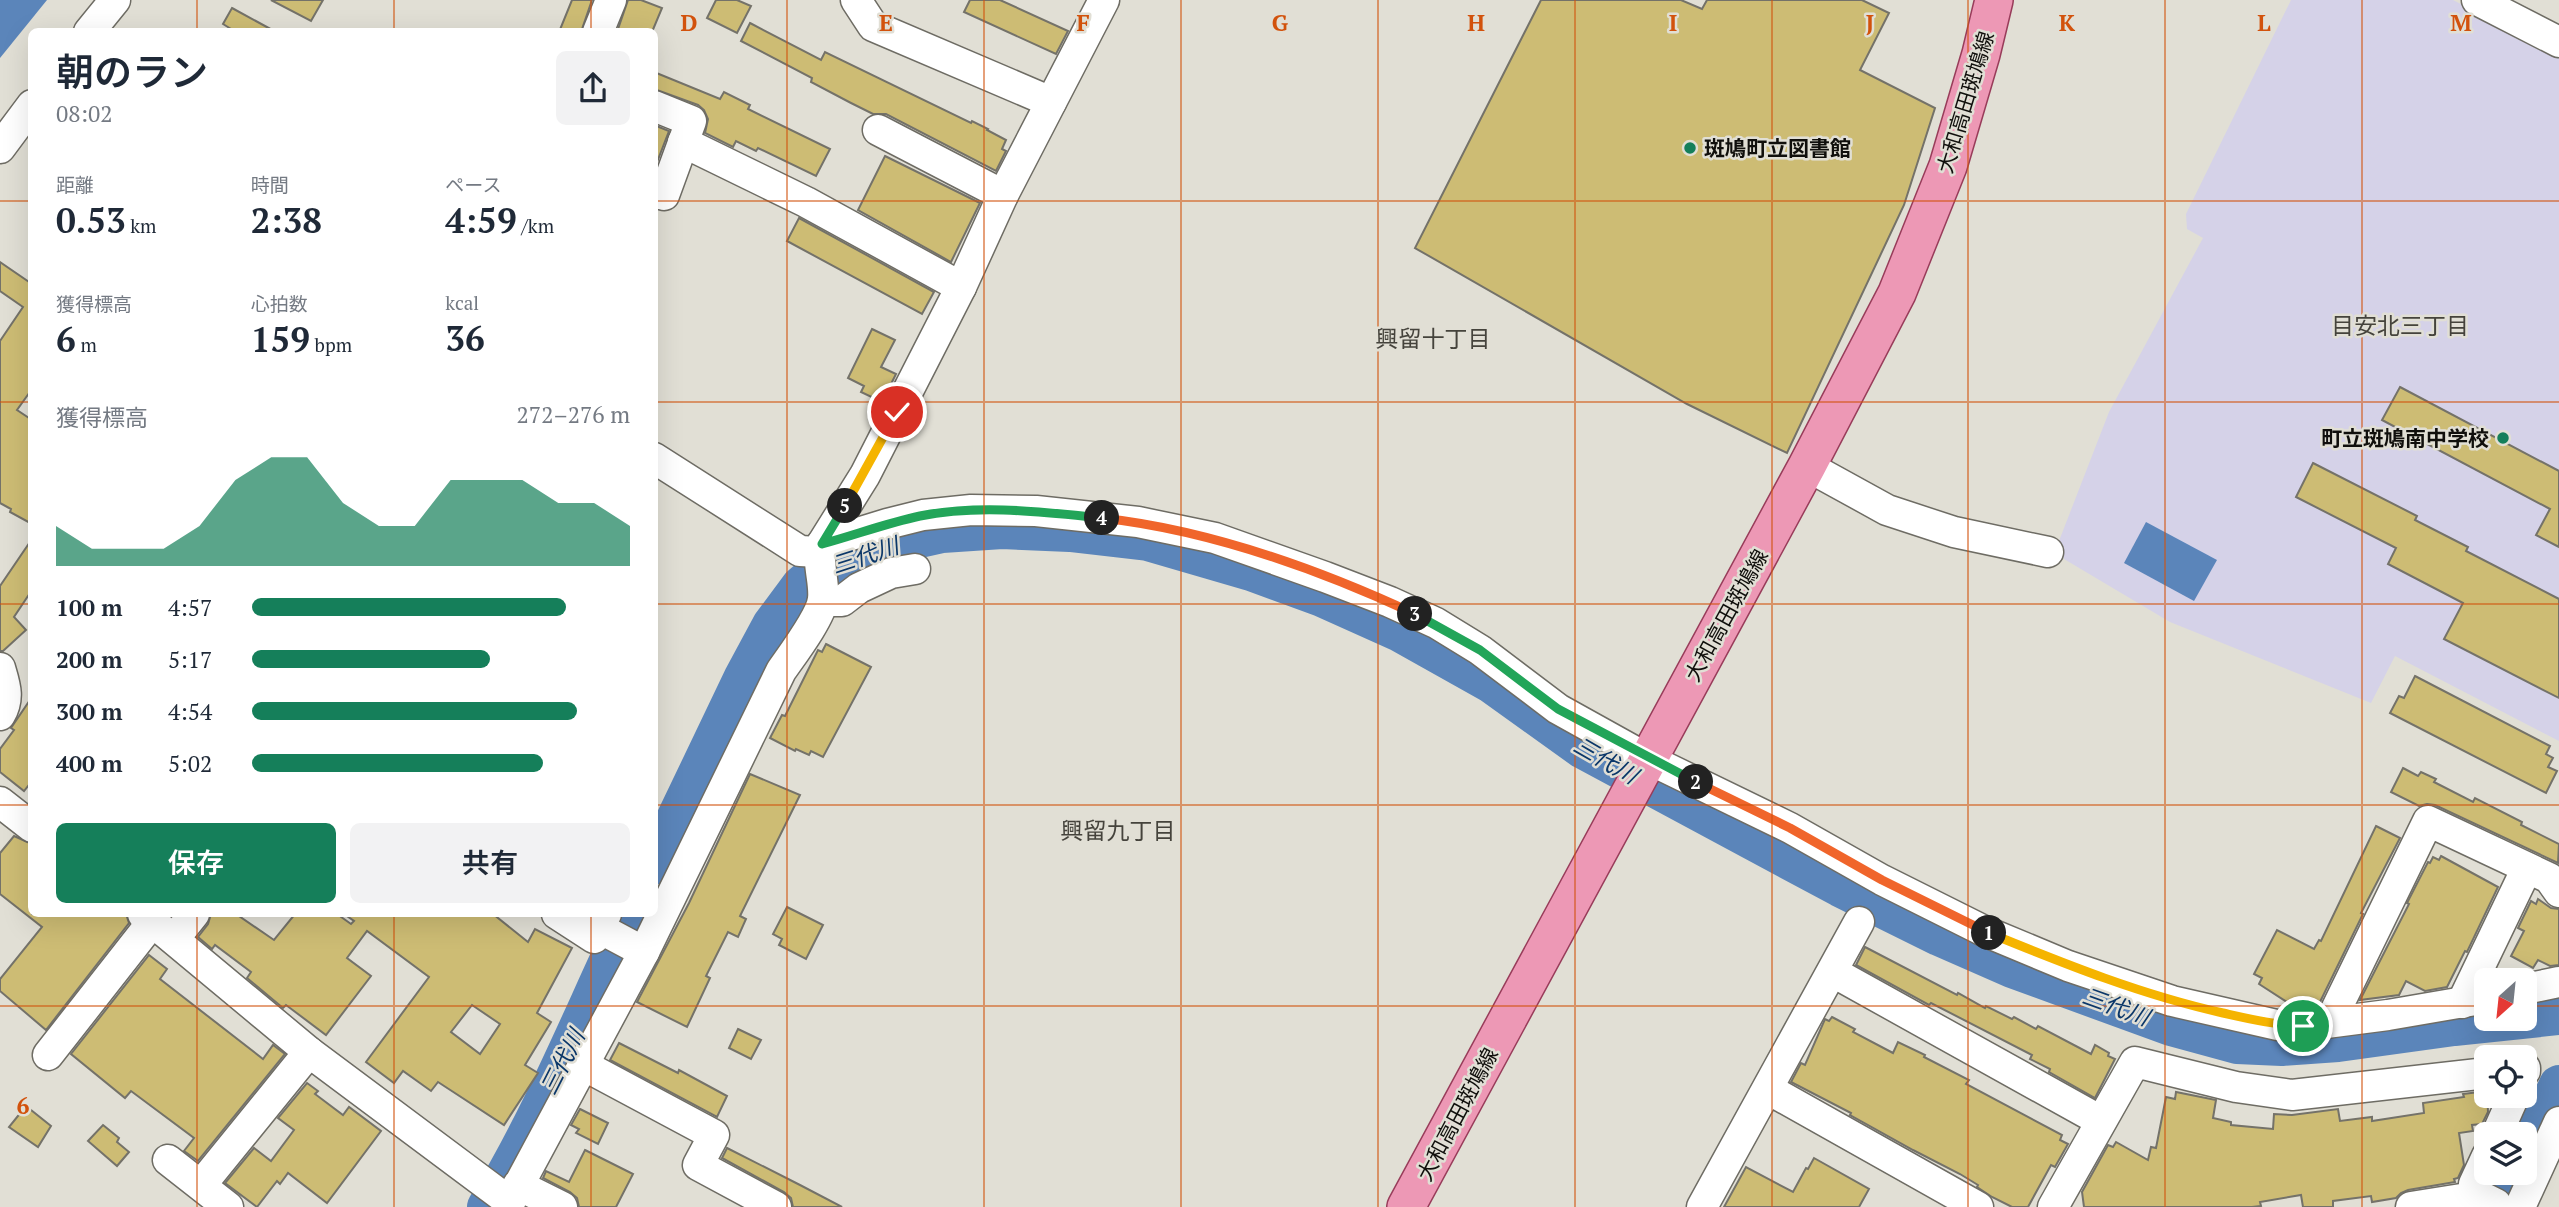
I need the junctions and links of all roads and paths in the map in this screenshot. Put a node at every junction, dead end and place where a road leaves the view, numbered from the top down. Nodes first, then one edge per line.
1 (116, 0) edge
2 (611, 0) edge
3 (856, 0) edge
4 (1104, 0) edge
5 (1994, 0) edge
6 (2477, 0) edge
7 (92, 28) edge
8 (600, 28) edge
9 (2559, 42) edge
10 (1051, 102) junction
11 (658, 108) edge
12 (28, 110) edge
13 (878, 130) dead end
14 (683, 142) junction
15 (0, 148) edge
16 (658, 193) edge
17 (1003, 195) junction
18 (961, 287) junction
19 (658, 461) edge
20 (1807, 466) junction
21 (821, 548) junction
22 (2048, 552) dead end
23 (915, 569) dead end
24 (823, 601) junction
25 (0, 668) edge
26 (0, 715) edge
27 (1648, 759) junction
28 (0, 802) edge
29 (28, 824) edge
30 (2527, 868) junction
31 (658, 870) edge
32 (2559, 892) edge
33 (184, 917) edge
34 (562, 917) edge
35 (629, 917) edge
36 (1859, 922) dead end
37 (157, 925) edge
38 (618, 935) edge
39 (2487, 968) edge
40 (1833, 972) junction
41 (2559, 982) edge
42 (2538, 986) edge
43 (2474, 1000) edge
44 (2330, 1023) junction
45 (309, 1052) junction
46 (48, 1055) dead end
47 (585, 1066) junction
48 (2474, 1074) edge
49 (1768, 1089) junction
50 (2101, 1121) junction
51 (2559, 1122) edge
52 (168, 1160) dead end
53 (201, 1185) junction
54 (2475, 1185) edge
55 (510, 1199) edge
56 (2504, 1205) edge
57 (1705, 1206) edge
58 (228, 1207) edge
59 (562, 1207) edge
60 (776, 1207) edge
61 (1406, 1207) edge
62 (1978, 1207) edge
63 (2053, 1207) edge
64 (2412, 1207) edge

1 - 7 street
2 - 8 street
3 - 10 street
4 - 10 street
5 - 20 main road, 大和高田斑鳩線
6 - 9 street
10 - 17 street
11 - 14 street
12 - 15 street
13 - 17 street
14 - 16 street
14 - 18 street
17 - 18 street
18 - 21 street
19 - 21 street
20 - 22 street
20 - 27 main road, 大和高田斑鳩線
21 - 24 street
21 - 27 street
23 - 24 street
24 - 31 street
25 - 26 street
27 - 44 street
27 - 61 main road, 大和高田斑鳩線
28 - 29 street
30 - 32 street
30 - 39 street
30 - 44 street
33 - 37 street
34 - 38 street
35 - 38 street
36 - 40 street
37 - 45 street
37 - 46 street
38 - 47 street
40 - 49 street
40 - 50 street
41 - 42 street
43 - 44 street
45 - 53 street
45 - 55 street
47 - 55 street
47 - 60 street
48 - 50 street
49 - 57 street
49 - 62 street
50 - 63 street
51 - 56 street
52 - 53 street
53 - 58 street
54 - 56 street
55 - 59 street
56 - 64 street

